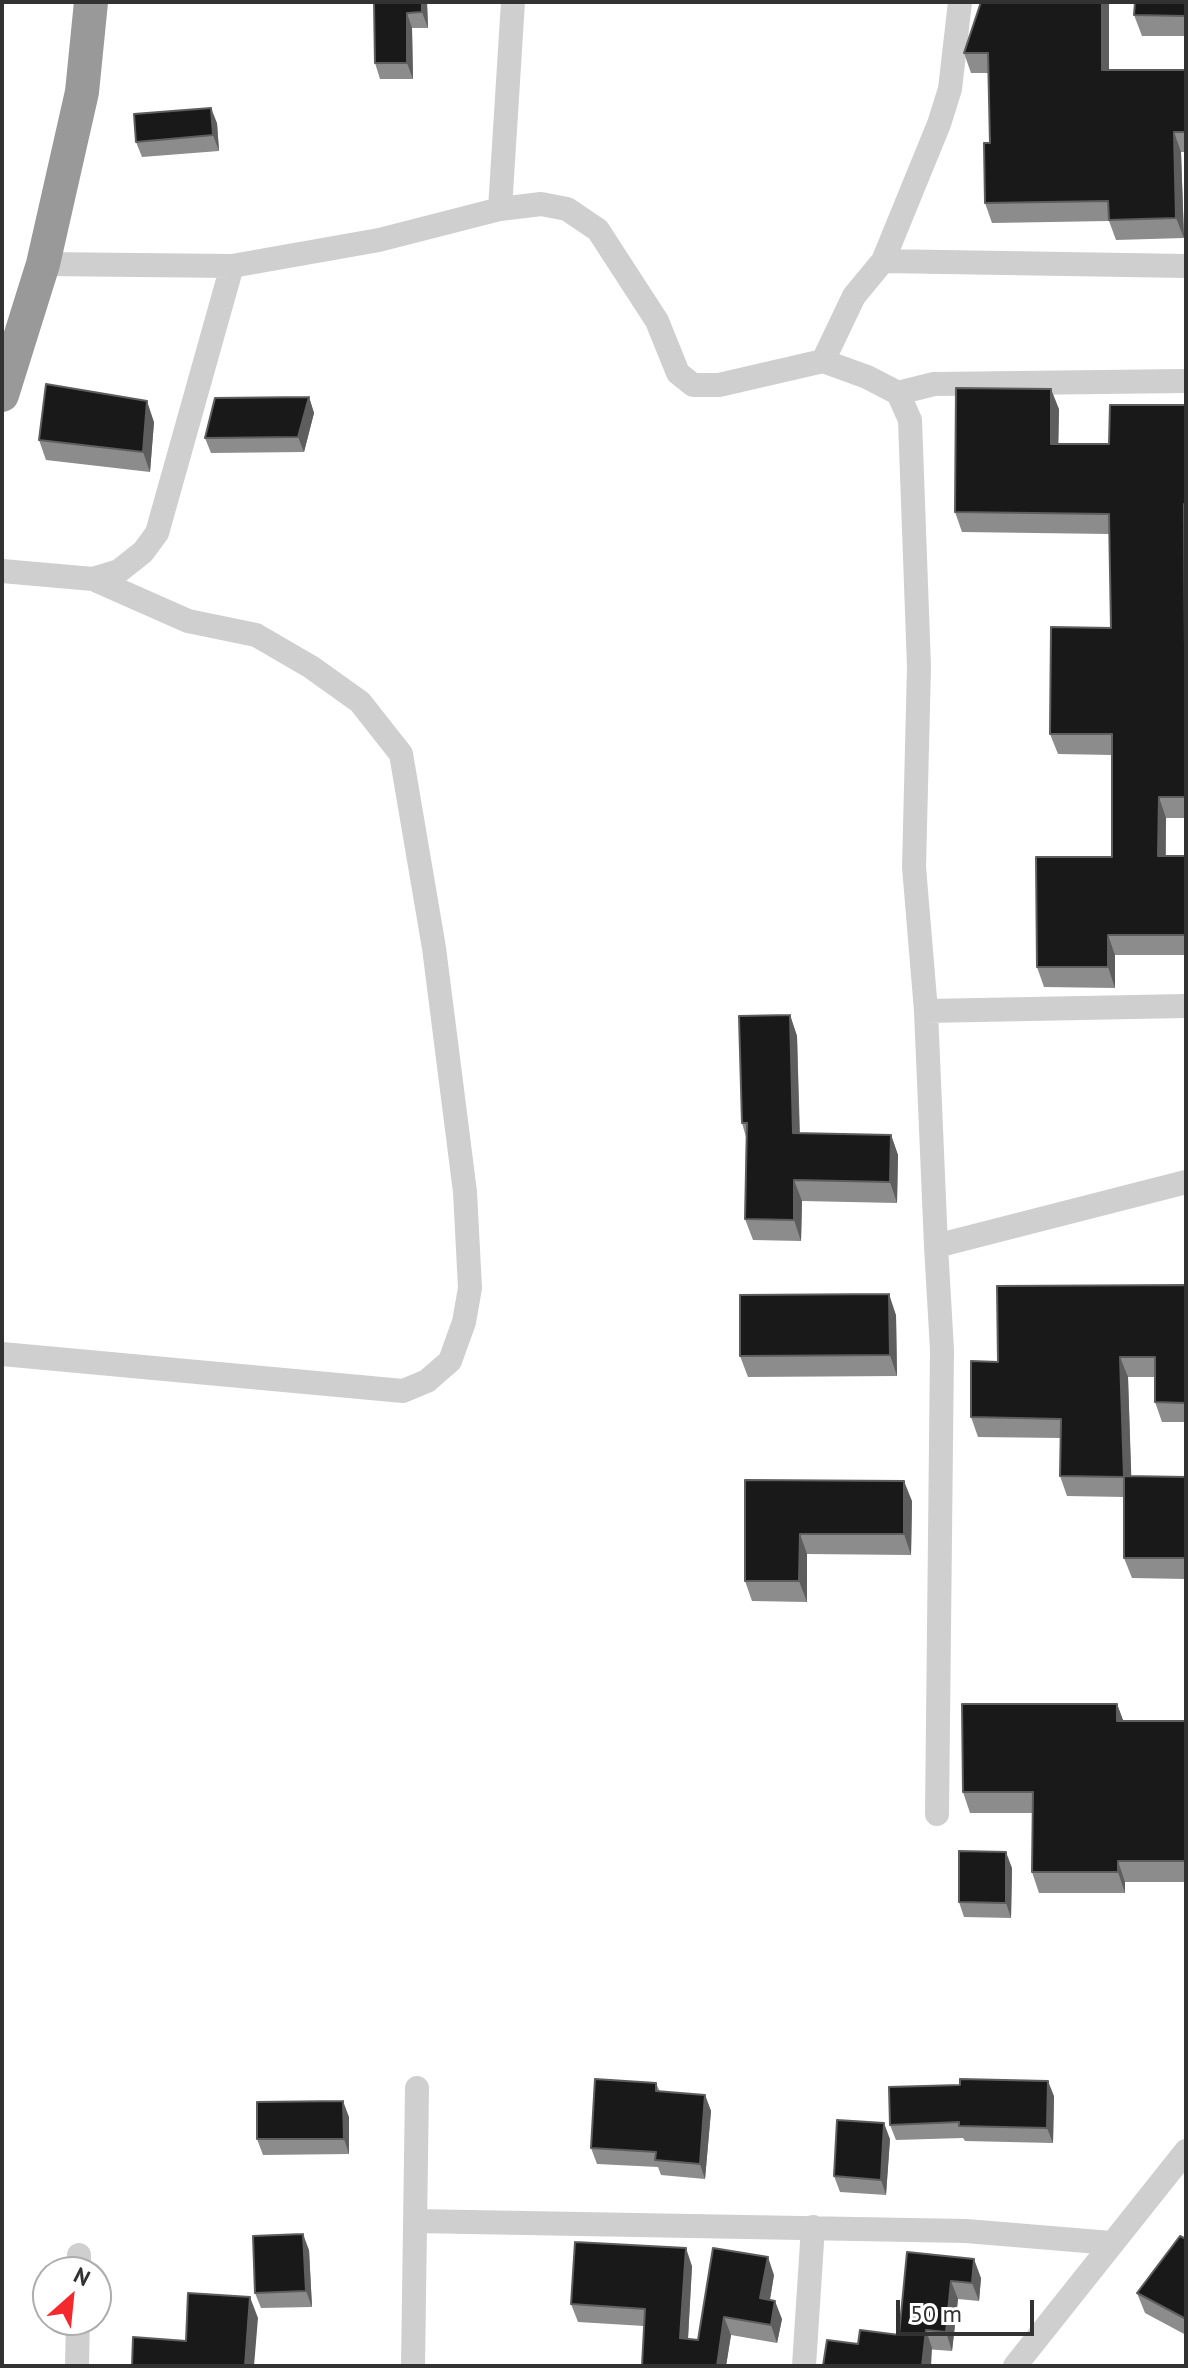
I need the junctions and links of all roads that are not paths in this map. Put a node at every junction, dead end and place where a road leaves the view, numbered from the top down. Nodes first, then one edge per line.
1 (91, 2) edge
2 (513, 2) edge
3 (960, 2) edge
4 (500, 209) junction
5 (883, 261) junction
6 (43, 264) junction
7 (232, 266) junction
8 (1186, 266) edge
9 (823, 361) junction
10 (1186, 381) edge
11 (898, 393) junction
12 (2, 395) edge
13 (2, 571) edge
14 (93, 579) junction
15 (1186, 1006) edge
16 (926, 1011) junction
17 (1186, 1182) edge
18 (936, 1246) junction
19 (2, 1354) edge
20 (937, 1814) dead end
21 (417, 2088) dead end
22 (1186, 2151) edge
23 (415, 2221) junction
24 (813, 2227) junction
25 (1111, 2243) junction
26 (78, 2336) edge
27 (77, 2366) edge
28 (413, 2366) edge
29 (804, 2366) edge
30 (1015, 2366) edge

1 - 6 highway
2 - 4 street
3 - 5 street
4 - 7 street
4 - 9 street
5 - 8 street
5 - 9 street
6 - 7 street
6 - 12 highway
7 - 14 street
9 - 11 street
10 - 11 street
11 - 16 street
13 - 14 street
14 - 19 street
15 - 16 street
16 - 18 street
17 - 18 street
18 - 20 street
21 - 23 street
22 - 25 street
23 - 24 street
23 - 28 street
24 - 25 street
24 - 29 street
25 - 30 street
26 - 27 street

